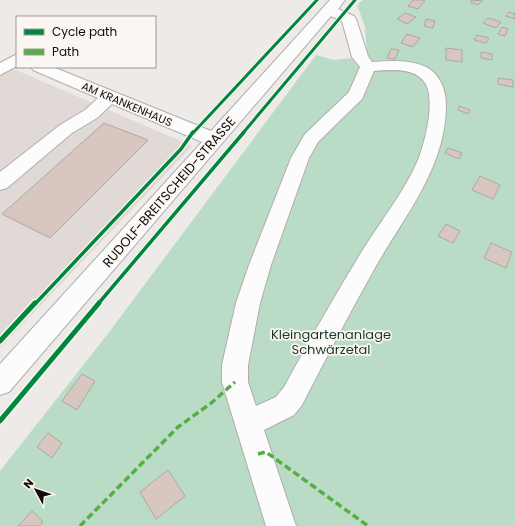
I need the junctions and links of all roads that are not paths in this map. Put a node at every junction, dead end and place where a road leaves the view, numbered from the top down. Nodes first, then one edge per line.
1 (334, 5) edge
2 (0, 51) edge
3 (16, 58) edge
4 (16, 59) edge
5 (368, 67) junction
6 (41, 68) edge
7 (0, 70) edge
8 (110, 96) junction
9 (215, 140) junction
10 (0, 183) edge
11 (0, 383) edge
12 (248, 424) junction
13 (281, 526) edge

1 - 5 street
1 - 9 street, RUDOLF-BREITSCHEID-STRASSE
2 - 3 street
4 - 7 street
5 - 12 street
5 - 12 street
6 - 8 street, AM KRANKENHAUS
8 - 9 street, AM KRANKENHAUS
8 - 10 street
9 - 11 street, RUDOLF-BREITSCHEID-STRASSE
12 - 13 street

